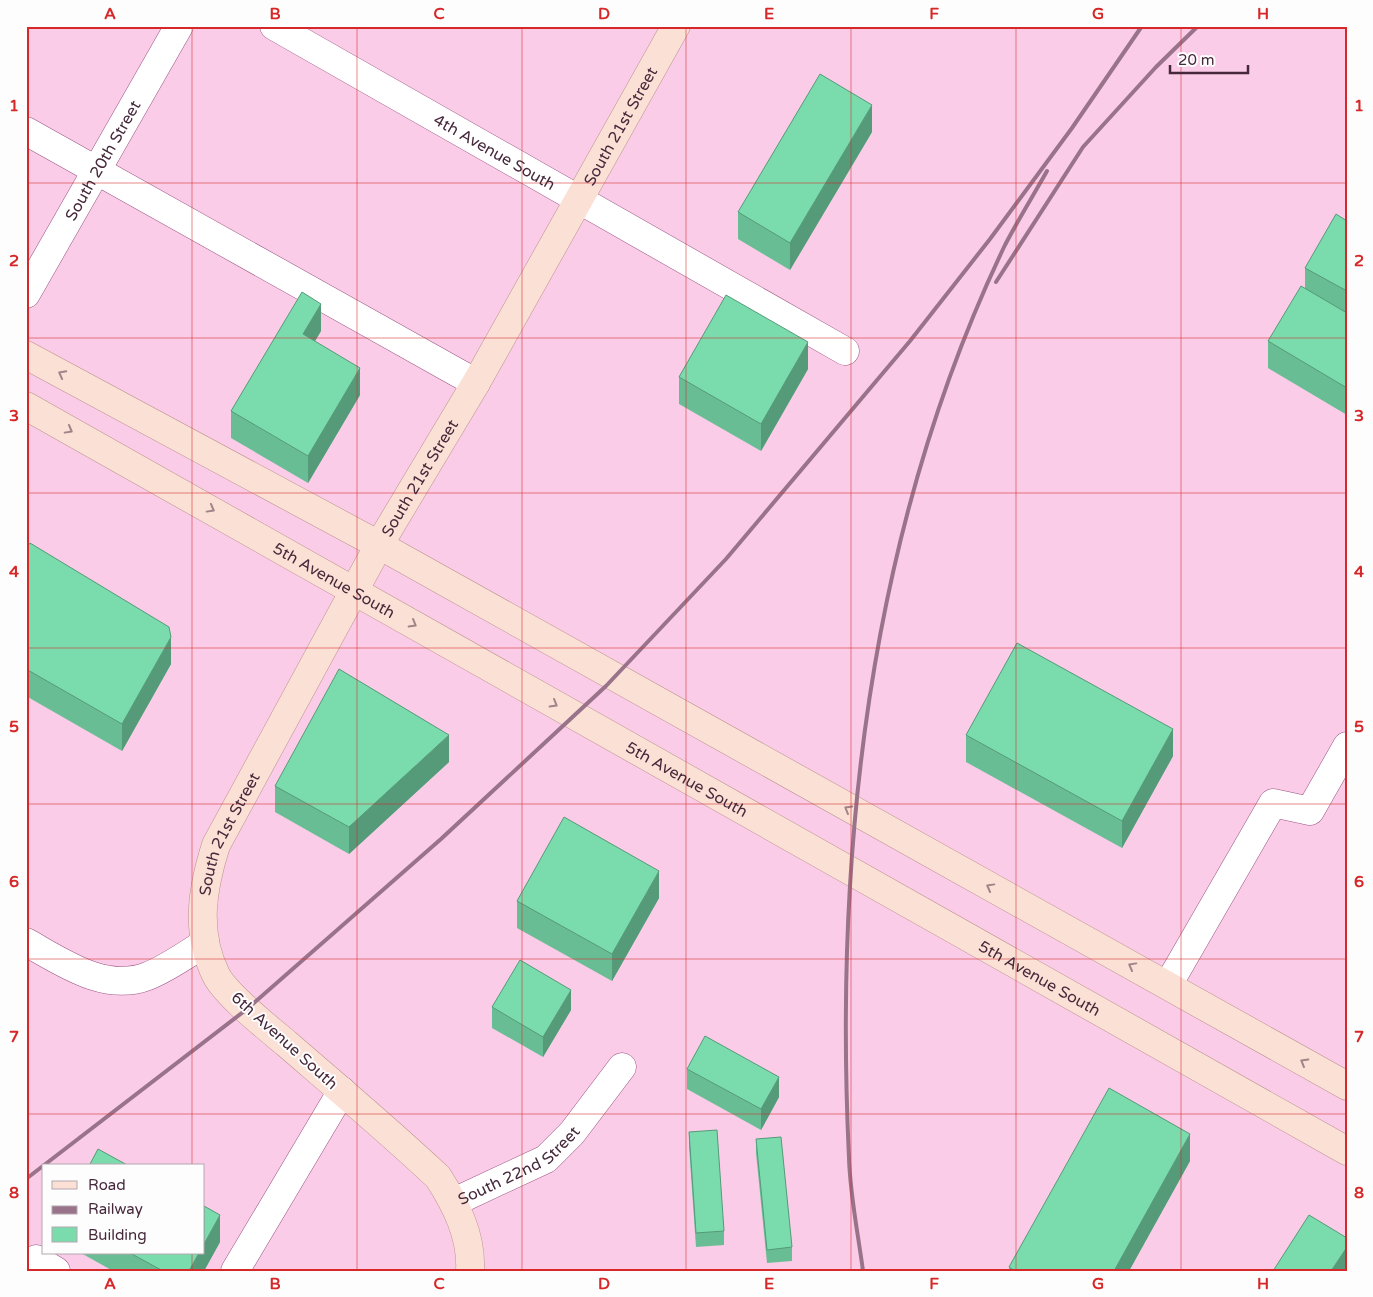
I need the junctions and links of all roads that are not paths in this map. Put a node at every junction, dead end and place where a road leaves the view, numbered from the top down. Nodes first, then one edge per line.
1 (179, 26) edge
2 (274, 26) edge
3 (676, 26) edge
4 (26, 131) edge
5 (98, 171) junction
6 (578, 199) junction
7 (26, 294) edge
8 (845, 351) dead end
9 (26, 355) edge
10 (476, 383) junction
11 (26, 406) edge
12 (379, 545) junction
13 (354, 590) junction
14 (1347, 746) edge
15 (1337, 785) edge
16 (26, 942) edge
17 (205, 943) junction
18 (1168, 985) junction
19 (622, 1067) dead end
20 (1347, 1086) edge
21 (342, 1092) junction
22 (1347, 1151) edge
23 (454, 1202) junction
24 (235, 1271) edge
25 (470, 1271) edge

1 - 5 street, South 20th Street
2 - 6 street, 4th Avenue South
3 - 6 main road, South 21st Street
4 - 5 street
5 - 7 street, South 20th Street
5 - 10 street
6 - 8 street, 4th Avenue South
6 - 10 main road, South 21st Street
12 -> 9 main road
10 - 12 main road, South 21st Street
11 -> 13 main road, 5th Avenue South
12 - 13 main road, South 21st Street
18 -> 12 main road
13 - 17 main road, South 21st Street
13 -> 22 main road, 5th Avenue South
14 - 15 street
15 - 18 street
16 - 17 street
17 - 21 main road, 6th Avenue South
20 -> 18 main road
19 - 23 street, South 22nd Street
21 - 23 main road, 6th Avenue South
21 - 24 street
23 - 25 main road, South 22nd Street

